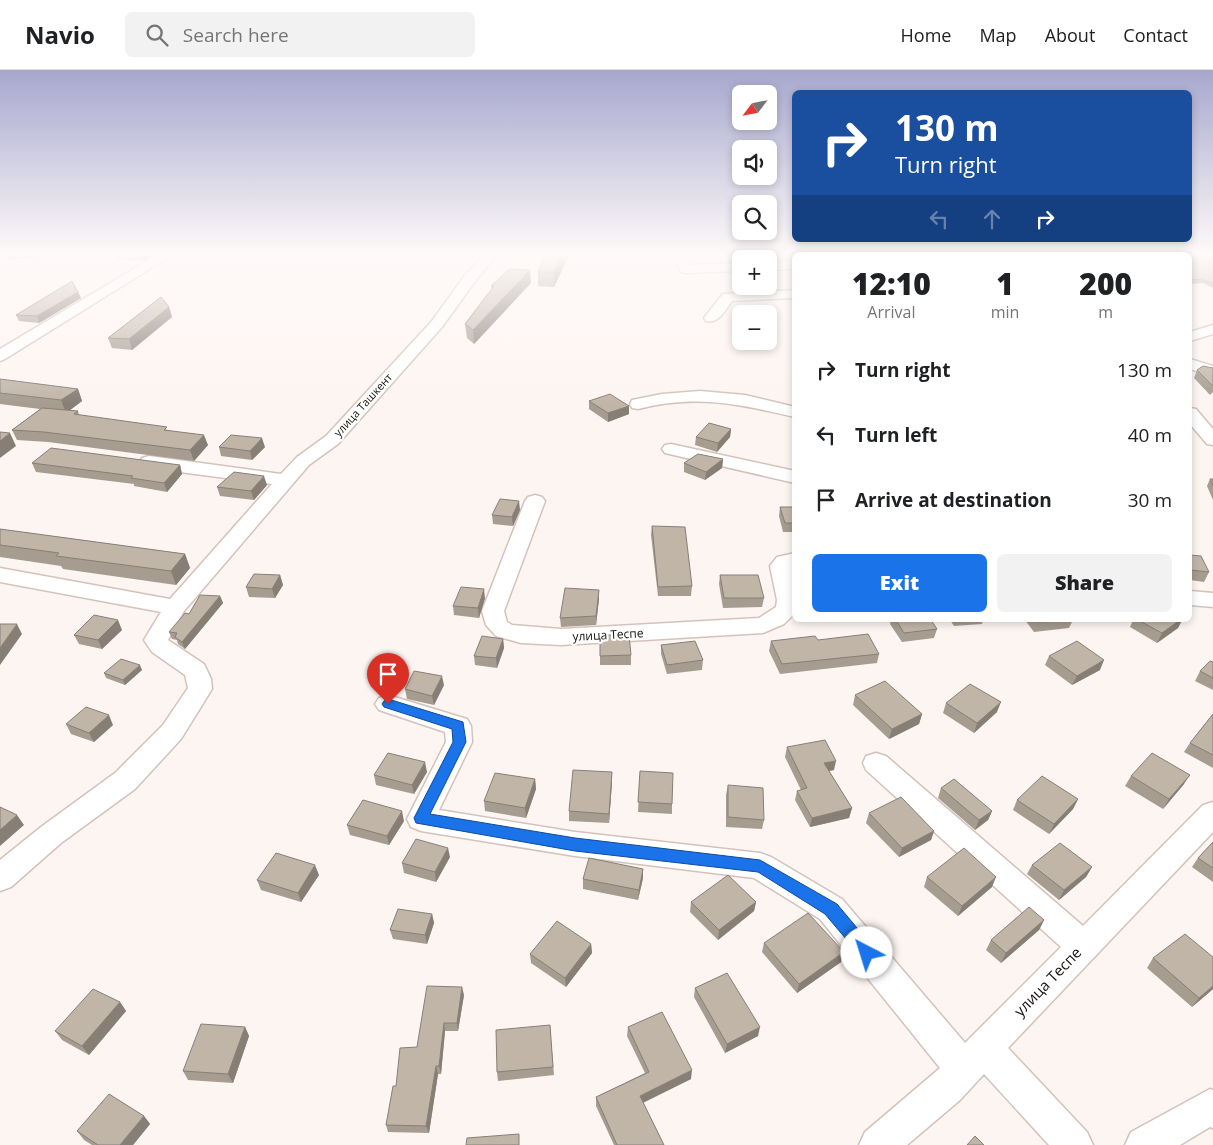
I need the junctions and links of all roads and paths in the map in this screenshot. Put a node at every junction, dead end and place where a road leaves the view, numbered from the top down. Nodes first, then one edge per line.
1 (78, 305) edge
2 (451, 305) edge
3 (721, 305) edge
4 (711, 318) dead end
5 (1213, 330) edge
6 (1192, 336) edge
7 (7, 346) edge
8 (0, 356) edge
9 (1192, 365) edge
10 (1213, 371) edge
11 (638, 404) dead end
12 (792, 411) edge
13 (1192, 415) edge
14 (1192, 439) edge
15 (1213, 441) edge
16 (671, 449) dead end
17 (134, 460) edge
18 (792, 476) edge
19 (286, 480) junction
20 (535, 501) dead end
21 (792, 560) edge
22 (0, 575) edge
23 (1192, 598) edge
24 (1213, 600) edge
25 (175, 607) junction
26 (388, 704) dead end
27 (876, 763) dead end
28 (1213, 813) edge
29 (0, 878) edge
30 (1083, 946) junction
31 (974, 1058) junction
32 (1213, 1110) edge
33 (878, 1145) edge
34 (1074, 1145) edge
35 (1144, 1145) edge

1 - 7 street
2 - 19 street, улица Ташкент
3 - 4 street
5 - 6 street
7 - 8 street
9 - 10 street
11 - 12 street
13 - 15 street
14 - 15 street
16 - 18 street
17 - 19 street
19 - 25 street, улица Ташкент
20 - 21 street, улица Теспе
22 - 25 street
23 - 24 street
25 - 29 street, улица Ташкент
26 - 31 street
27 - 30 street
28 - 30 street, улица Теспе
30 - 31 street, улица Теспе
31 - 33 street, улица Теспе
31 - 34 street
32 - 35 street

